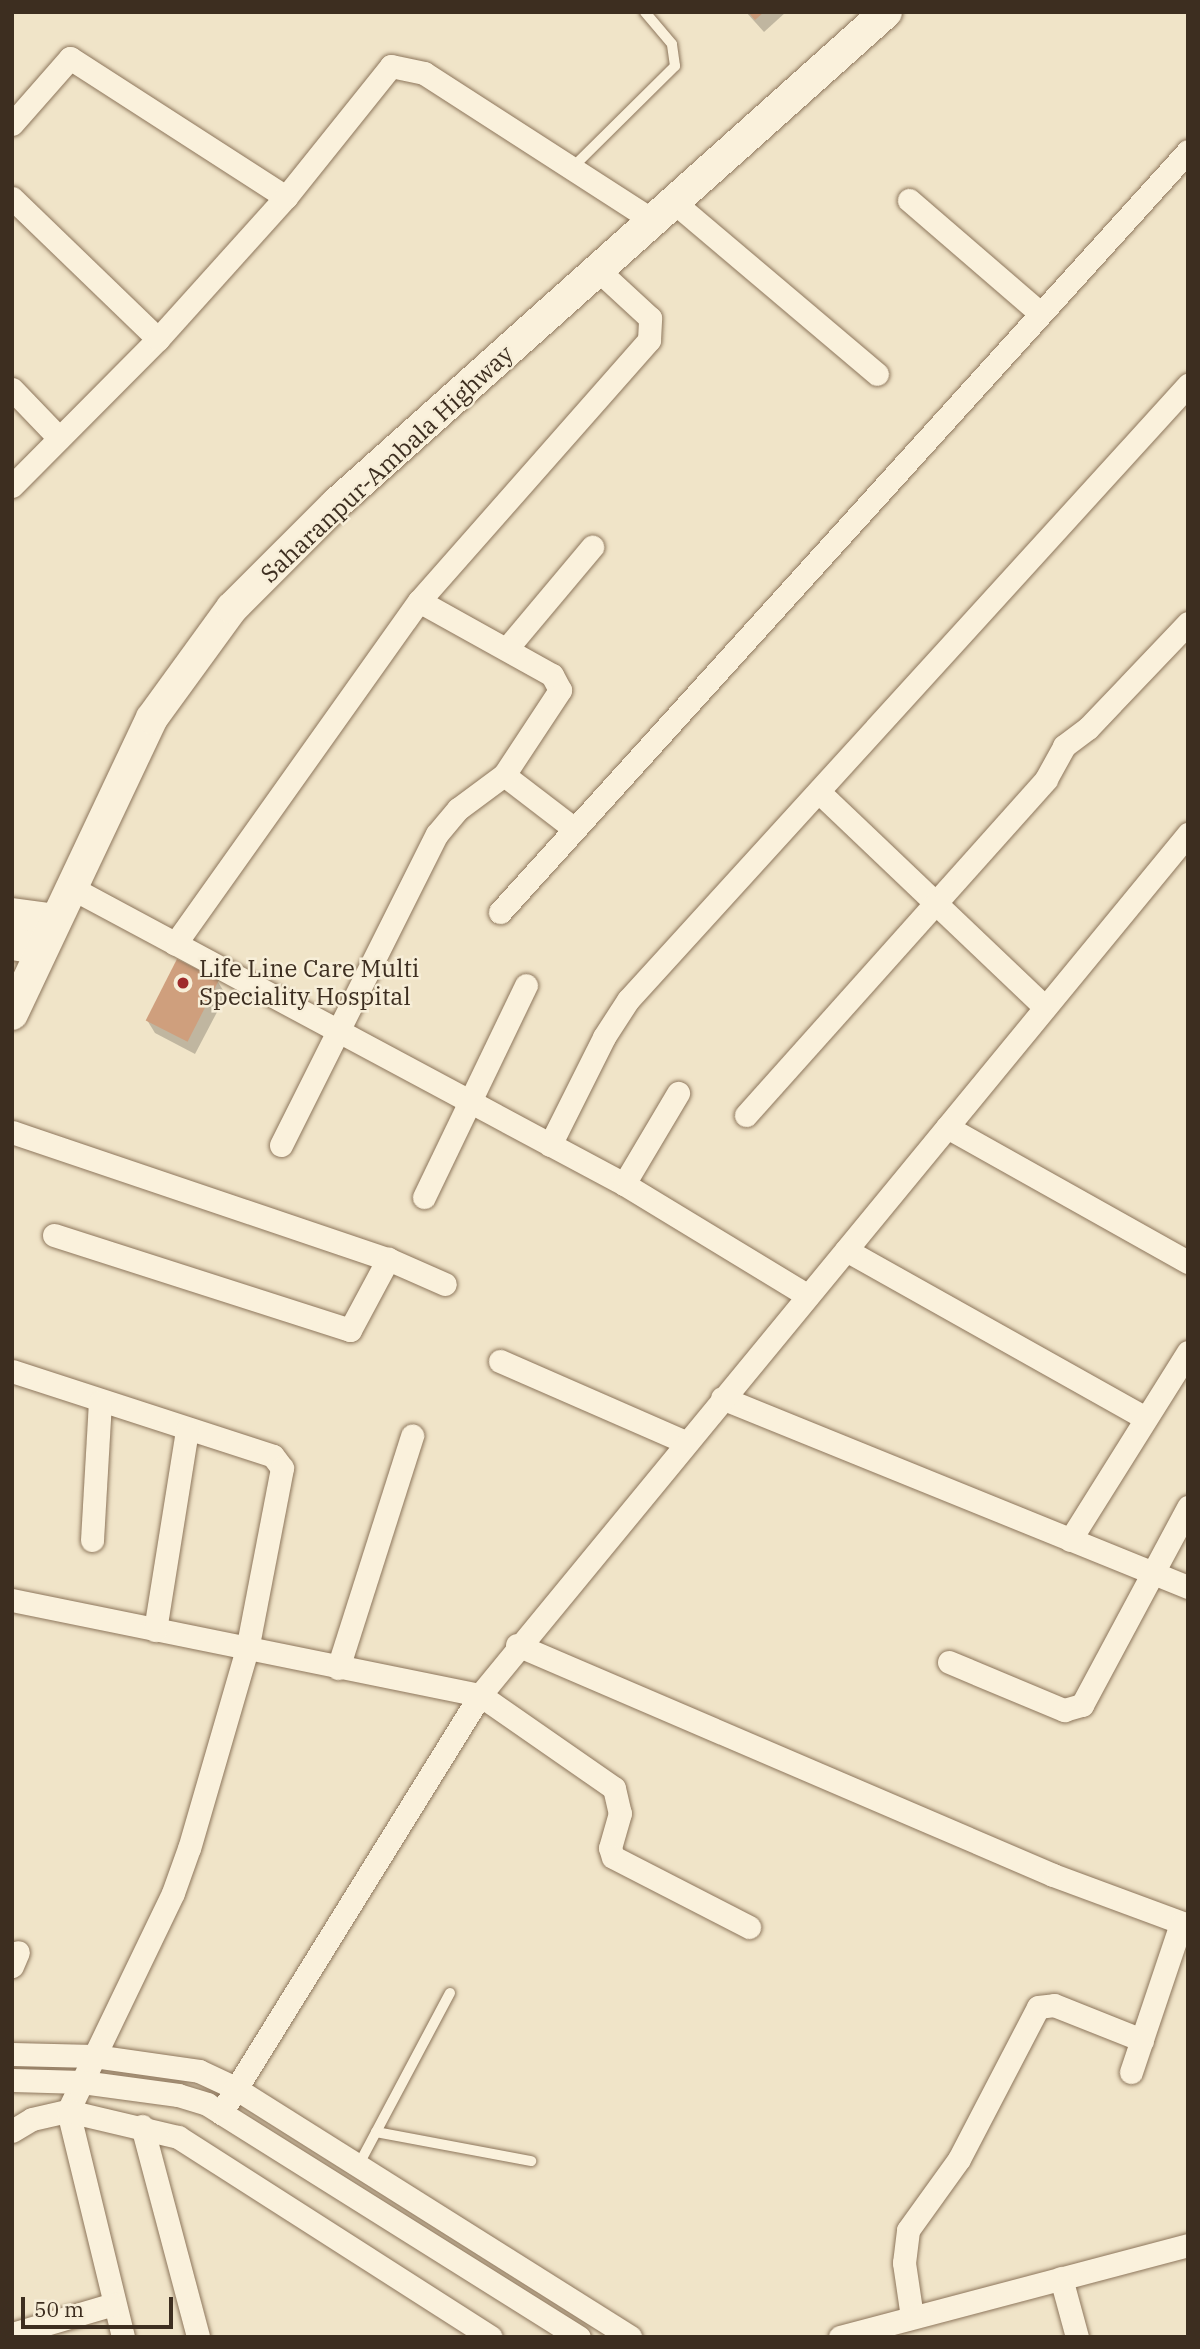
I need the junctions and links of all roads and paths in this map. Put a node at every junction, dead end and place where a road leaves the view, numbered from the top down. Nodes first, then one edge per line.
1 (645, 12) edge
2 (887, 12) edge
3 (12, 124) edge
4 (1188, 151) edge
5 (572, 168) junction
6 (286, 197) junction
7 (12, 198) edge
8 (909, 200) dead end
9 (666, 213) junction
10 (599, 271) junction
11 (1040, 313) junction
12 (158, 339) junction
13 (877, 374) dead end
14 (1188, 385) edge
15 (12, 389) edge
16 (59, 438) junction
17 (12, 486) edge
18 (592, 547) dead end
19 (419, 601) junction
20 (1188, 623) edge
21 (508, 648) junction
22 (504, 775) junction
23 (819, 792) junction
24 (573, 828) junction
25 (1188, 834) edge
26 (71, 887) junction
27 (936, 903) junction
28 (500, 912) dead end
29 (12, 914) edge
30 (55, 920) junction
31 (176, 944) junction
32 (27, 946) edge
33 (526, 985) dead end
34 (1045, 1007) junction
35 (12, 1014) edge
36 (336, 1031) junction
37 (678, 1093) dead end
38 (470, 1102) junction
39 (746, 1115) dead end
40 (947, 1127) junction
41 (12, 1132) edge
42 (281, 1144) dead end
43 (550, 1145) junction
44 (624, 1184) junction
45 (424, 1197) dead end
46 (54, 1235) dead end
47 (846, 1250) junction
48 (388, 1259) junction
49 (1188, 1262) edge
50 (445, 1284) dead end
51 (808, 1296) junction
52 (1188, 1352) edge
53 (500, 1361) dead end
54 (12, 1371) edge
55 (722, 1398) junction
56 (100, 1402) junction
57 (1144, 1417) junction
58 (187, 1430) junction
59 (412, 1436) dead end
60 (685, 1442) junction
61 (1188, 1507) edge
62 (92, 1540) dead end
63 (1070, 1540) junction
64 (1153, 1573) junction
65 (1188, 1587) edge
66 (12, 1600) edge
67 (155, 1630) junction
68 (517, 1645) junction
69 (247, 1649) junction
70 (949, 1662) dead end
71 (338, 1668) junction
72 (480, 1695) junction
73 (1184, 1924) edge
74 (748, 1927) dead end
75 (450, 1993) dead end
76 (1142, 2040) junction
77 (12, 2054) edge
78 (94, 2056) junction
79 (1131, 2072) dead end
80 (12, 2080) edge
81 (82, 2082) junction
82 (235, 2088) junction
83 (68, 2111) junction
84 (221, 2113) junction
85 (142, 2126) junction
86 (12, 2131) edge
87 (376, 2132) junction
88 (531, 2161) dead end
89 (358, 2166) junction
90 (1188, 2245) edge
91 (1061, 2278) junction
92 (114, 2304) junction
93 (912, 2317) junction
94 (12, 2334) edge
95 (485, 2335) edge
96 (123, 2337) edge
97 (198, 2337) edge
98 (579, 2337) edge
99 (631, 2337) edge
100 (840, 2337) edge
101 (1077, 2337) edge

1 - 5 lane
2 - 9 main road, Saharanpur-Ambala Highway
3 - 6 street
4 - 11 street
5 - 6 street
5 - 9 street
6 - 12 street
7 - 12 street
8 - 11 street
9 - 10 main road, Saharanpur-Ambala Highway
9 - 13 street
10 - 19 street
10 - 26 main road, Saharanpur-Ambala Highway
11 - 24 street
12 - 16 street
14 - 23 street
15 - 16 street
16 - 17 street
18 - 21 street
19 - 21 street
19 - 31 street
20 - 27 street
21 - 22 street
22 - 24 street
22 - 36 street
23 - 27 street
23 - 43 street
24 - 28 street
25 - 34 street
26 - 30 main road, Saharanpur-Ambala Highway
26 - 31 street
27 - 34 street
27 - 39 street
29 - 30 main road
30 - 32 main road, Saharanpur-Ambala Highway
31 - 36 street
32 - 35 main road, Saharanpur-Ambala Highway
33 - 38 street
34 - 40 street
36 - 38 street
36 - 42 street
37 - 44 street
38 - 43 street
38 - 45 street
40 - 47 street
40 - 49 street
41 - 48 street
43 - 44 street
44 - 51 street
46 - 48 street
47 - 51 street
47 - 57 street
48 - 50 street
51 - 55 street
52 - 57 street
53 - 60 street
54 - 56 street
55 - 60 street
55 - 63 street
56 - 58 street
56 - 62 street
57 - 63 street
58 - 67 street
58 - 69 street
59 - 71 street
60 - 68 street
61 - 64 street
63 - 64 street
64 - 65 street
64 - 70 street
66 - 67 street
67 - 69 street
68 - 72 street
68 - 73 street
69 - 71 street
69 - 78 street
71 - 72 street
72 - 74 street
72 - 82 street
73 - 76 street
75 - 87 lane
76 - 79 street
76 - 93 street
77 - 78 street
78 - 81 street
78 - 82 street
80 - 81 street
81 - 83 street
81 - 84 street
82 - 84 street
82 - 89 street
83 - 85 street
83 - 86 street
83 - 92 street
84 - 98 street
85 - 95 street
85 - 97 street
87 - 88 lane
87 - 89 lane
89 - 99 street
90 - 91 street
91 - 93 street
91 - 101 street
92 - 94 street
92 - 96 street
93 - 100 street

